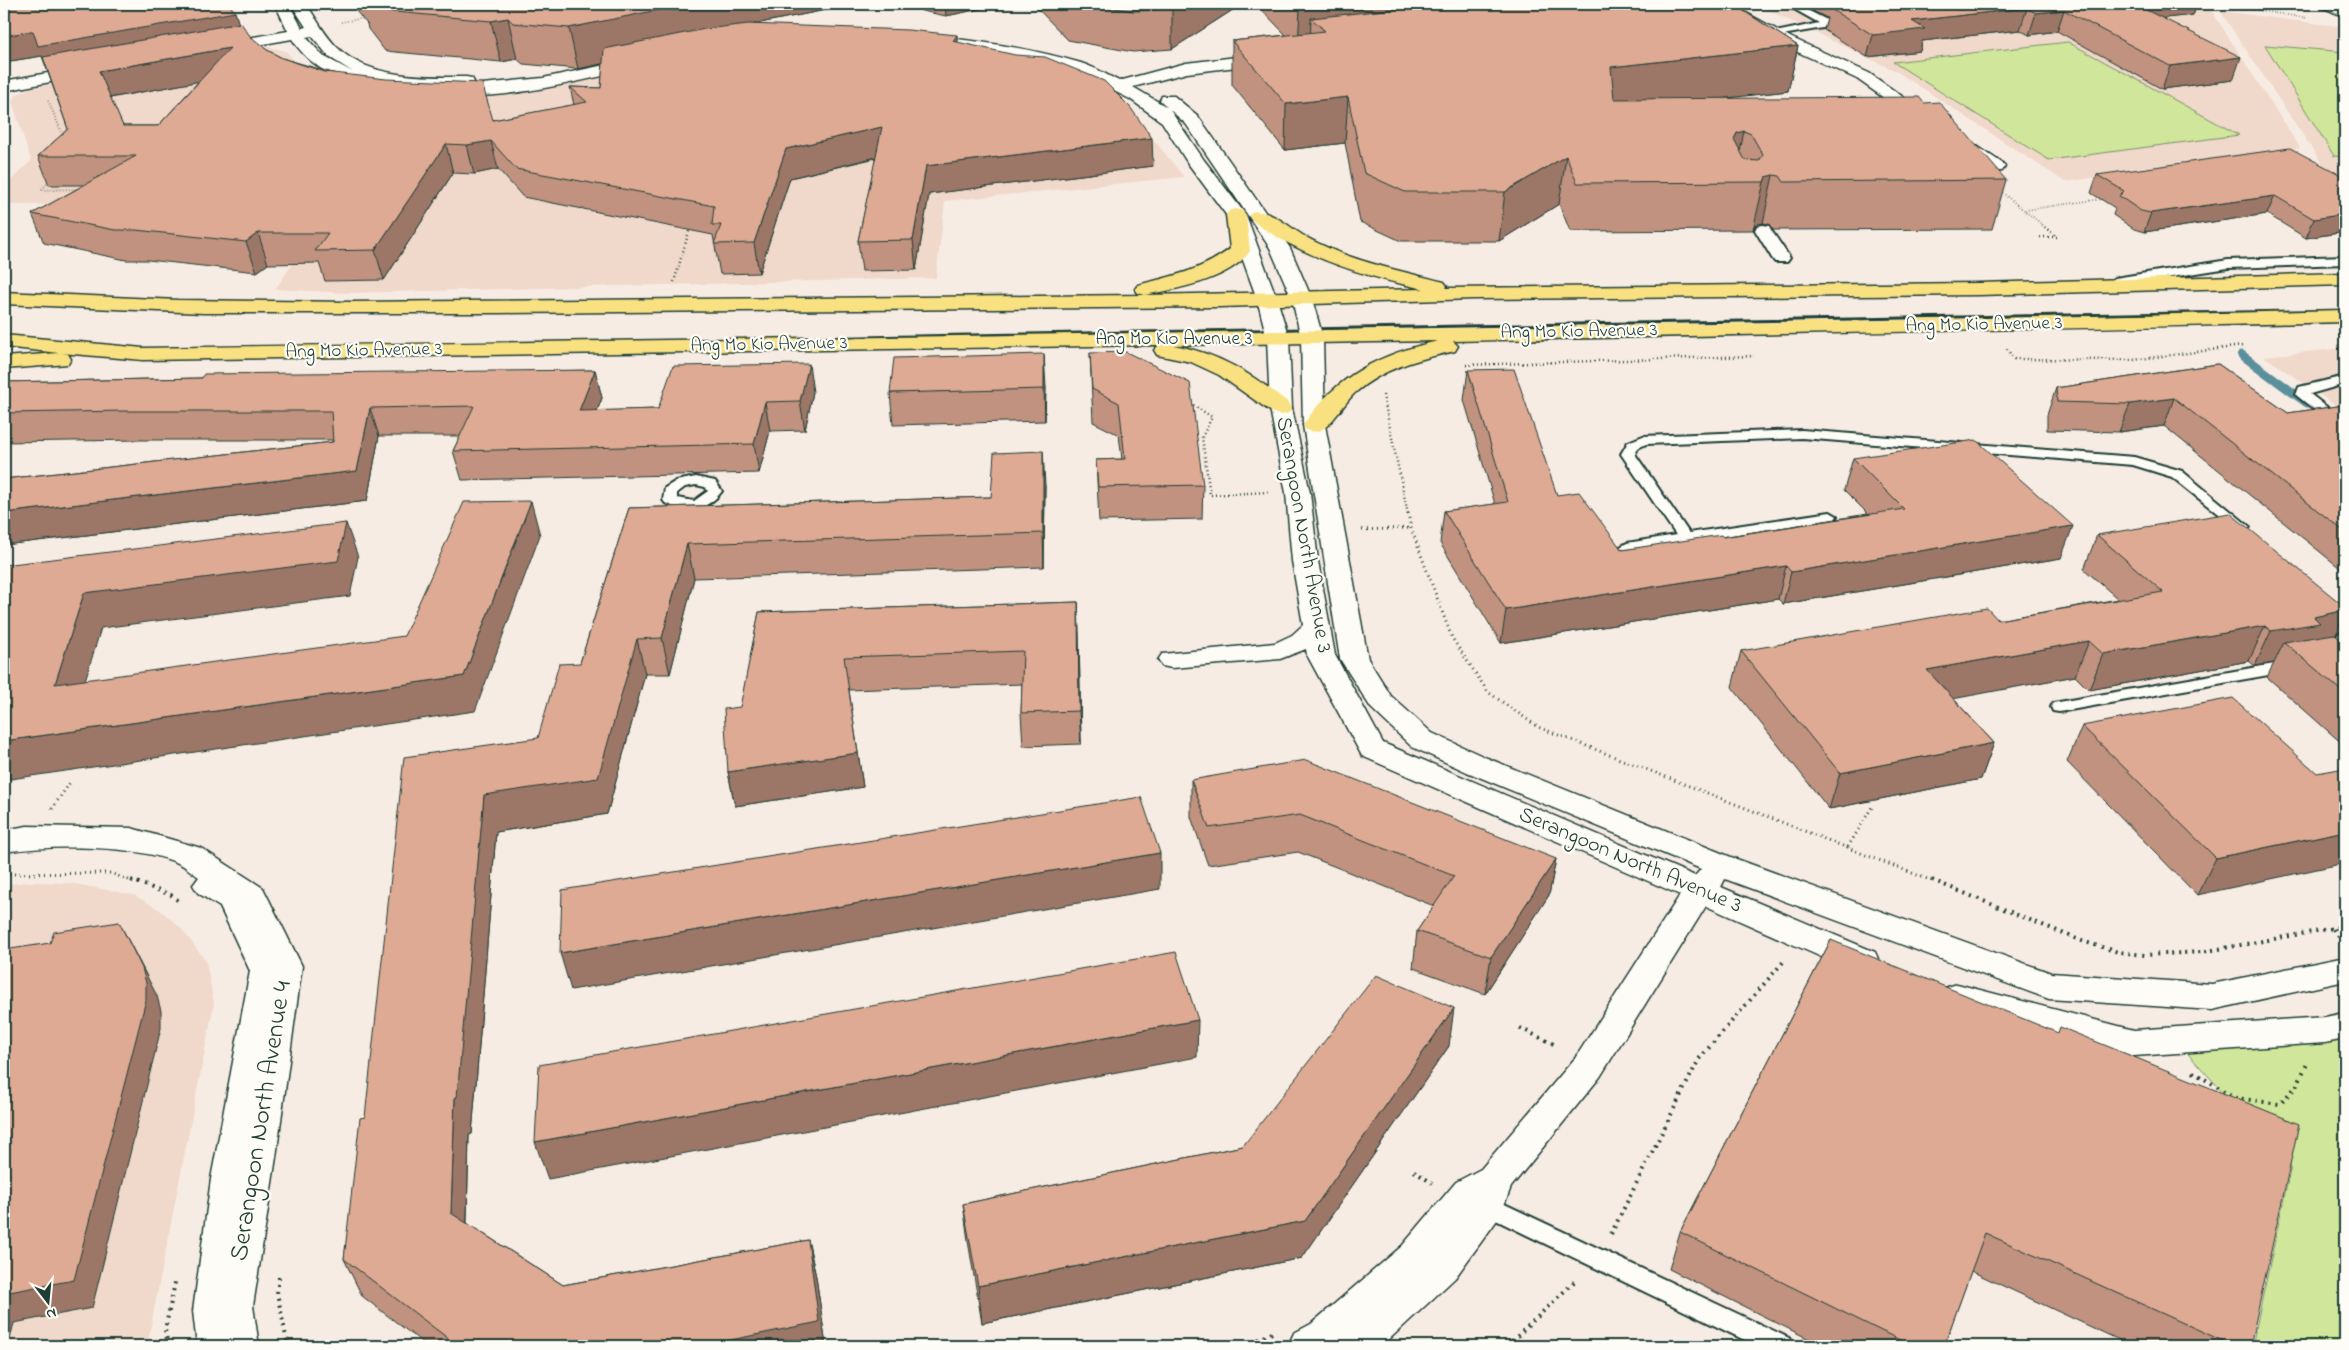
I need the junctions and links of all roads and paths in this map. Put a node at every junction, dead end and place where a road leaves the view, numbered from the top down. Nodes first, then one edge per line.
1 (282, 4) edge
2 (299, 4) edge
3 (1789, 4) edge
4 (2216, 4) edge
5 (2327, 4) edge
6 (1716, 7) edge
7 (2345, 12) edge
8 (372, 16) dead end
9 (2307, 18) dead end
10 (338, 23) dead end
11 (315, 27) junction
12 (295, 30) junction
13 (1774, 34) junction
14 (914, 36) edge
15 (206, 46) edge
16 (1285, 56) edge
17 (4, 81) edge
18 (1127, 84) junction
19 (4, 86) edge
20 (48, 100) edge
21 (66, 142) edge
22 (1996, 167) edge
23 (54, 178) edge
24 (1993, 186) dead end
25 (80, 189) edge
26 (2101, 199) edge
27 (2024, 210) junction
28 (1236, 215) junction
29 (1259, 216) junction
30 (690, 227) edge
31 (1763, 230) edge
32 (2040, 237) dead end
33 (1781, 258) dead end
34 (2345, 260) edge
35 (2345, 279) edge
36 (4, 280) edge
37 (2086, 286) junction
38 (672, 288) dead end
39 (1857, 290) junction
40 (1475, 294) junction
41 (4, 298) edge
42 (1267, 299) junction
43 (1302, 299) junction
44 (1068, 303) junction
45 (199, 307) junction
46 (2345, 316) edge
47 (1874, 326) junction
48 (1510, 334) junction
49 (1278, 338) junction
50 (1312, 338) junction
51 (1074, 339) junction
52 (4, 341) edge
53 (2248, 345) dead end
54 (2008, 351) dead end
55 (144, 354) junction
56 (1760, 356) dead end
57 (4, 363) edge
58 (1464, 365) dead end
59 (2345, 380) edge
60 (1384, 391) dead end
61 (1188, 402) edge
62 (1281, 408) junction
63 (1314, 425) junction
64 (2345, 427) edge
65 (1270, 492) dead end
66 (1830, 516) dead end
67 (1411, 528) junction
68 (1332, 531) junction
69 (2254, 536) edge
70 (1685, 538) junction
71 (1627, 547) edge
72 (1316, 626) junction
73 (2345, 636) edge
74 (2345, 657) edge
75 (1172, 660) dead end
76 (2326, 660) edge
77 (2307, 664) edge
78 (2060, 707) dead end
79 (71, 781) dead end
80 (1872, 807) dead end
81 (50, 812) dead end
82 (4, 840) edge
83 (1848, 847) junction
84 (4, 852) edge
85 (1720, 865) junction
86 (4, 874) edge
87 (1699, 892) junction
88 (184, 906) dead end
89 (2345, 926) edge
90 (2332, 929) junction
91 (2345, 942) edge
92 (1789, 954) dead end
93 (2345, 969) edge
94 (1893, 973) edge
95 (1930, 989) edge
96 (2345, 1026) edge
97 (1520, 1028) dead end
98 (1563, 1039) dead end
99 (1558, 1046) junction
100 (1552, 1054) dead end
101 (1414, 1171) dead end
102 (1432, 1183) dead end
103 (1483, 1193) junction
104 (1599, 1257) junction
105 (177, 1273) dead end
106 (1295, 1338) edge
107 (168, 1346) edge
108 (217, 1346) edge
109 (239, 1346) edge
110 (1245, 1346) edge
111 (1354, 1346) edge
112 (1507, 1346) edge
113 (1781, 1346) edge

1 - 12 street
2 - 11 street
3 - 13 lane
4 - 9 path
5 - 7 street
6 - 13 street
8 - 10 path
11 - 12 street
11 - 12 street
12 - 15 street
13 - 22 street
14 - 18 street
16 - 18 street
17 - 19 street
18 - 28 street, Serangoon North Avenue 3
18 - 29 street, Serangoon North Avenue 3
20 - 21 path
23 - 25 path
24 - 27 path
26 - 27 path
27 - 32 path
28 - 42 street, Serangoon North Avenue 3
28 - 44 highway
29 - 40 highway
29 - 43 street, Serangoon North Avenue 3
30 - 38 path
31 - 33 street
34 - 37 lane
35 - 37 highway, Ang Mo Kio Avenue 3
36 - 45 highway
37 - 39 highway, Ang Mo Kio Avenue 3
39 - 40 highway, Ang Mo Kio Avenue 3
39 - 47 highway
40 - 43 highway, Ang Mo Kio Avenue 3
41 - 45 highway, Ang Mo Kio Avenue 3
42 - 43 highway, Ang Mo Kio Avenue 3
42 - 44 highway, Ang Mo Kio Avenue 3
42 - 49 street, Serangoon North Avenue 3
43 - 50 street, Serangoon North Avenue 3
44 - 45 highway, Ang Mo Kio Avenue 3
46 - 47 highway, Ang Mo Kio Avenue 3
47 - 48 highway, Ang Mo Kio Avenue 3
48 - 50 highway, Ang Mo Kio Avenue 3
48 - 63 highway
49 - 50 highway, Ang Mo Kio Avenue 3
49 - 51 highway, Ang Mo Kio Avenue 3
49 - 62 street, Serangoon North Avenue 3
50 - 63 street, Serangoon North Avenue 3
51 - 55 highway, Ang Mo Kio Avenue 3
51 - 62 highway
52 - 55 highway, Ang Mo Kio Avenue 3
53 - 54 path
55 - 57 highway
56 - 58 path
59 - 64 lane
60 - 67 path
61 - 65 path
62 - 72 street, Serangoon North Avenue 3
63 - 68 street, Serangoon North Avenue 3
66 - 70 lane
67 - 68 path
67 - 83 path
68 - 85 street, Serangoon North Avenue 3
69 - 70 lane
70 - 71 lane
72 - 75 street
72 - 87 street, Serangoon North Avenue 3
73 - 74 lane
74 - 76 lane
77 - 78 lane
79 - 81 path
80 - 83 path
82 - 109 street, Serangoon North Avenue 4
83 - 90 path
84 - 108 street, Serangoon North Avenue 4
85 - 87 street
85 - 93 street, Serangoon North Avenue 3
86 - 88 path
87 - 94 street, Serangoon North Avenue 3
87 - 103 street
89 - 90 path
90 - 91 path
92 - 104 path
95 - 96 street
97 - 99 path
98 - 99 path
99 - 100 path
101 - 102 path
103 - 104 lane
103 - 106 street
103 - 111 street
104 - 112 path
104 - 113 lane
105 - 107 path
106 - 110 path

